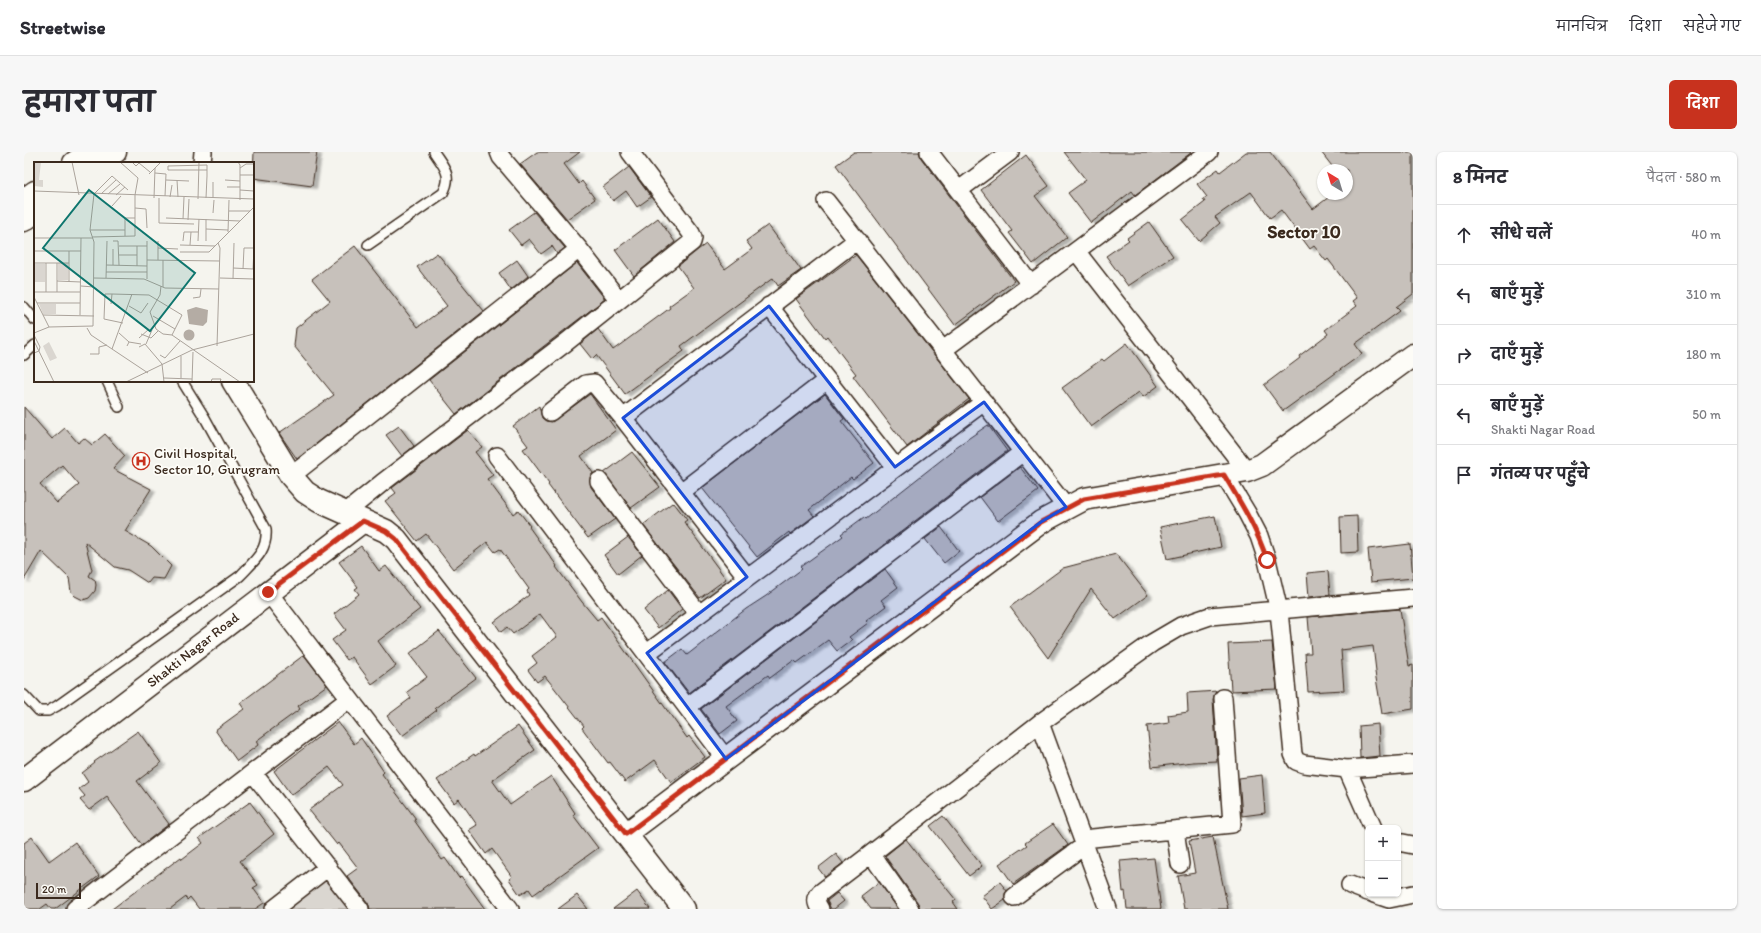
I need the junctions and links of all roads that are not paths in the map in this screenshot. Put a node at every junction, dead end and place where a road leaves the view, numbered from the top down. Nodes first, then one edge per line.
1 (91, 152) edge
2 (115, 152) edge
3 (203, 152) edge
4 (434, 152) edge
5 (499, 152) edge
6 (630, 152) edge
7 (929, 152) edge
8 (1010, 152) edge
9 (1209, 152) edge
10 (76, 162) edge
11 (98, 162) edge
12 (100, 162) edge
13 (202, 162) edge
14 (958, 190) junction
15 (34, 193) edge
16 (24, 200) edge
17 (826, 201) dead end
18 (34, 213) edge
19 (24, 220) edge
20 (856, 240) junction
21 (368, 245) dead end
22 (579, 250) junction
23 (1076, 251) junction
24 (1031, 285) junction
25 (618, 300) junction
26 (769, 306) junction
27 (24, 307) edge
28 (34, 319) edge
29 (34, 346) edge
30 (943, 350) junction
31 (24, 355) edge
32 (1413, 355) edge
33 (827, 380) junction
34 (107, 382) edge
35 (183, 382) edge
36 (233, 382) edge
37 (984, 402) junction
38 (119, 407) dead end
39 (550, 412) dead end
40 (623, 418) junction
41 (1023, 452) junction
42 (497, 456) dead end
43 (895, 467) junction
44 (1247, 471) junction
45 (1224, 475) junction
46 (291, 476) junction
47 (599, 481) dead end
48 (681, 492) junction
49 (1066, 507) junction
50 (354, 517) junction
51 (747, 577) junction
52 (268, 592) junction
53 (1413, 598) edge
54 (1278, 611) junction
55 (699, 614) junction
56 (647, 653) junction
57 (24, 695) edge
58 (1224, 698) dead end
59 (349, 699) junction
60 (687, 707) junction
61 (1040, 724) junction
62 (726, 759) junction
63 (1413, 764) edge
64 (1347, 769) junction
65 (253, 773) junction
66 (24, 780) edge
67 (1372, 825) edge
68 (1175, 830) junction
69 (626, 834) junction
70 (1084, 842) junction
71 (1401, 843) edge
72 (1413, 845) edge
73 (871, 854) junction
74 (1180, 864) dead end
75 (328, 867) junction
76 (1350, 885) dead end
77 (1365, 891) edge
78 (1413, 894) edge
79 (1014, 896) dead end
80 (1382, 901) edge
81 (680, 908) edge
82 (75, 909) edge
83 (274, 909) edge
84 (360, 909) edge
85 (510, 909) edge
86 (820, 909) edge
87 (910, 909) edge
88 (1108, 909) edge

1 - 10 street
1 - 11 street
2 - 12 street
3 - 13 street
4 - 21 lane
5 - 22 street
6 - 25 street
7 - 14 street
8 - 14 street
9 - 23 street
14 - 24 street
15 - 16 street
17 - 20 street
18 - 19 street
20 - 26 street
20 - 30 street
22 - 25 street
22 - 46 street
23 - 24 street
23 - 44 street
24 - 30 street
25 - 50 street
26 - 33 street
26 - 40 street
27 - 28 lane
29 - 31 lane
30 - 37 street
32 - 44 street
33 - 43 street
33 - 48 street
34 - 38 lane
35 - 57 lane
36 - 46 street
37 - 41 street
37 - 43 street
39 - 40 street
40 - 48 street
41 - 49 street
41 - 60 street
42 - 56 street
43 - 51 street
44 - 45 street
45 - 49 street
45 - 54 street
46 - 50 street
47 - 55 street
48 - 51 street
49 - 62 street
50 - 52 street, Shakti Nagar Road
50 - 69 street
51 - 55 street
52 - 59 street
52 - 66 street, Shakti Nagar Road
53 - 54 street
54 - 61 street
54 - 64 street
55 - 56 street
56 - 60 street
58 - 68 street
59 - 65 street
59 - 85 street
60 - 62 street
61 - 70 street
61 - 73 street
62 - 69 street
63 - 64 street
64 - 67 street
65 - 75 street
65 - 82 street
68 - 70 street
68 - 74 street
69 - 81 street
70 - 79 street
70 - 88 street
71 - 72 street
73 - 86 street
73 - 87 street
75 - 83 street
75 - 84 street
76 - 77 street
78 - 80 street

